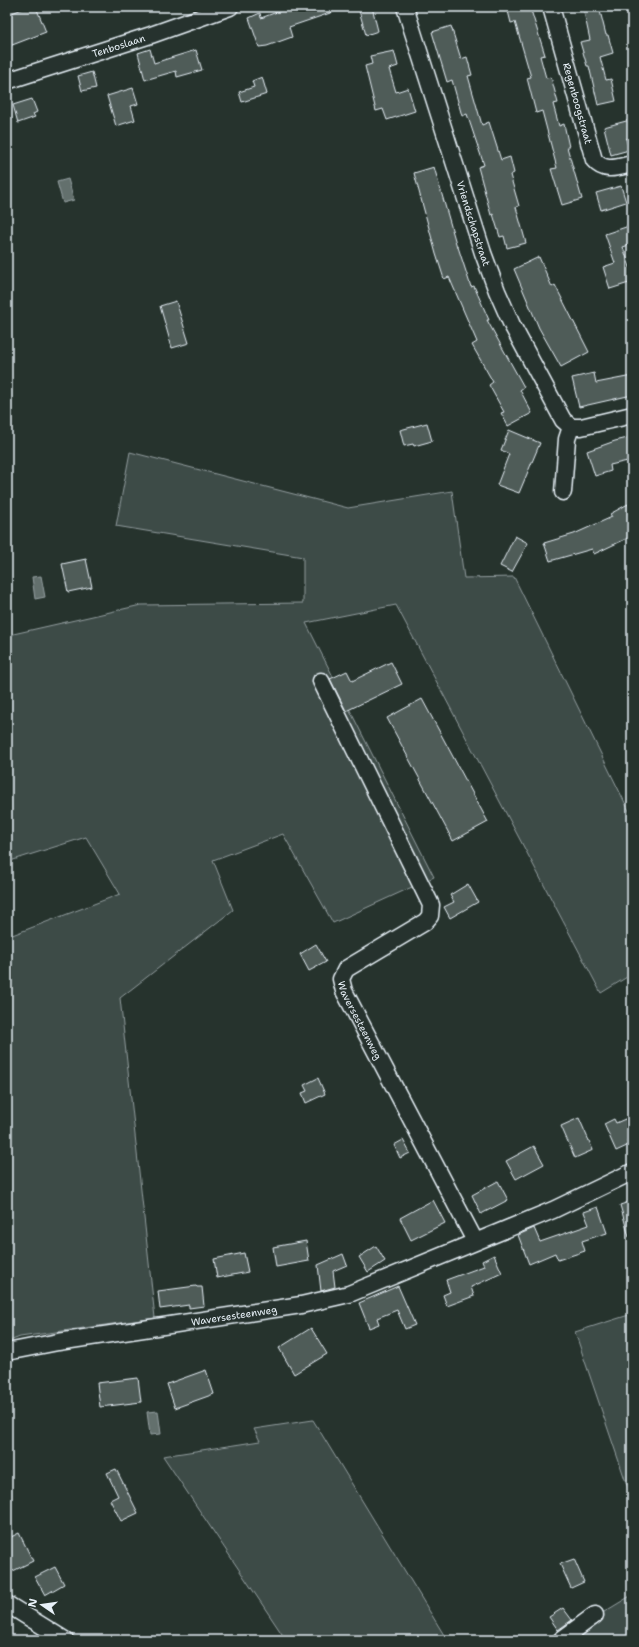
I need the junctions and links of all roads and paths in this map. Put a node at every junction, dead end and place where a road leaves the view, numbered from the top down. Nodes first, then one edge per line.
1 (230, 7) edge
2 (405, 7) edge
3 (551, 7) edge
4 (7, 81) edge
5 (632, 164) edge
6 (632, 415) edge
7 (570, 427) junction
8 (563, 492) dead end
9 (321, 681) dead end
10 (632, 1172) edge
11 (475, 1241) junction
12 (7, 1352) edge
13 (7, 1604) edge
14 (595, 1615) dead end
15 (65, 1640) edge
16 (561, 1640) edge

1 - 4 street, Tenboslaan
2 - 7 street, Vriendschapstraat
3 - 5 street, Regenboogstraat
6 - 7 street
7 - 8 street
9 - 11 street, Waversesteenweg
10 - 11 street, Waversesteenweg
11 - 12 street, Waversesteenweg
13 - 15 street
14 - 16 street

